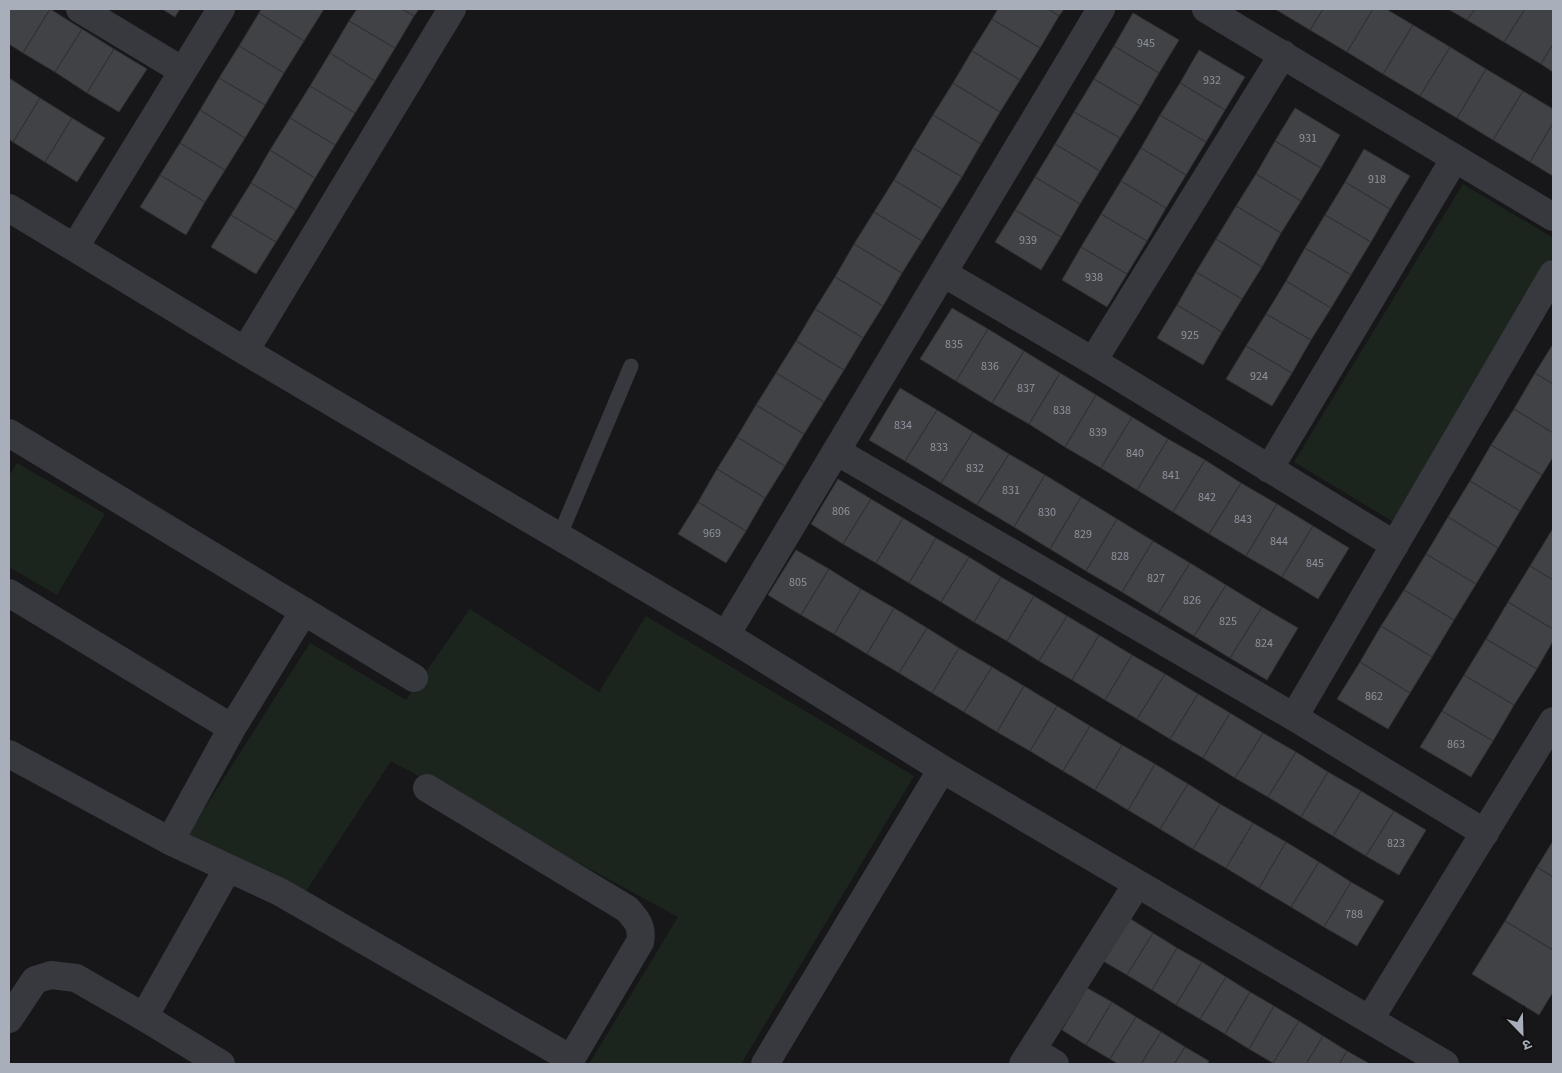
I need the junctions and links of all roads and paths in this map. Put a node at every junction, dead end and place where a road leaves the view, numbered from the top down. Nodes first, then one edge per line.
1 (80, 9) edge
2 (221, 9) edge
3 (452, 9) edge
4 (1102, 9) edge
5 (1206, 9) edge
6 (1283, 54) junction
7 (183, 71) junction
8 (1455, 158) junction
9 (9, 208) edge
10 (1553, 217) edge
11 (75, 248) junction
12 (943, 273) junction
13 (1553, 274) edge
14 (245, 351) junction
15 (1093, 361) junction
16 (631, 366) dead end
17 (12, 441) edge
18 (836, 451) junction
19 (1269, 469) junction
20 (559, 537) junction
21 (1395, 545) junction
22 (9, 593) edge
23 (304, 611) junction
24 (726, 635) junction
25 (414, 678) dead end
26 (1294, 717) junction
27 (1553, 721) edge
28 (232, 728) junction
29 (9, 754) edge
30 (942, 769) junction
31 (427, 788) dead end
32 (1485, 832) junction
33 (170, 841) junction
34 (228, 868) junction
35 (1137, 884) junction
36 (144, 1017) junction
37 (9, 1019) edge
38 (1370, 1019) junction
39 (1027, 1057) edge
40 (569, 1062) edge
41 (221, 1064) edge
42 (765, 1064) edge
43 (1055, 1064) edge
44 (1445, 1064) edge

1 - 7 street
2 - 7 street
3 - 14 street
4 - 12 street
5 - 6 street
6 - 8 street
6 - 15 street
7 - 11 street
8 - 10 street
8 - 19 street
9 - 11 street
11 - 14 street
12 - 15 street
12 - 18 street
13 - 21 street
14 - 20 street
15 - 19 street
16 - 20 lane
17 - 23 street
18 - 24 street
18 - 26 street
19 - 21 street
20 - 24 street
21 - 26 street
22 - 28 street
23 - 25 street
23 - 28 street
24 - 30 street
26 - 32 street
27 - 32 street
28 - 33 street
29 - 33 street
30 - 35 street
30 - 42 street
31 - 40 street
32 - 38 street
33 - 34 street
34 - 36 street
34 - 40 street
35 - 38 street
35 - 39 street
36 - 37 street
36 - 41 street
38 - 44 street
39 - 43 street

